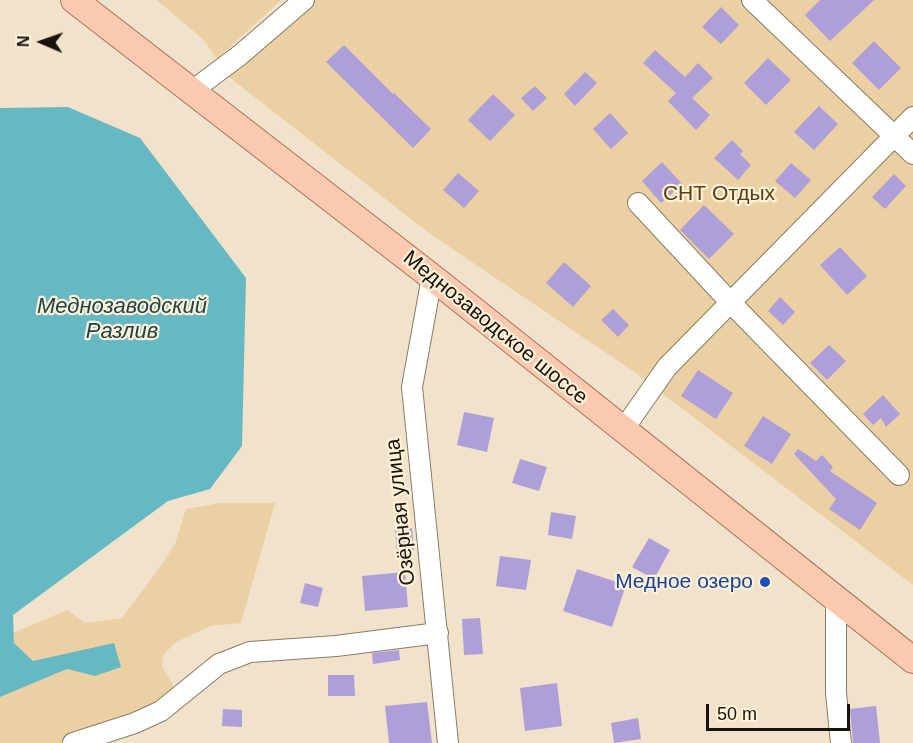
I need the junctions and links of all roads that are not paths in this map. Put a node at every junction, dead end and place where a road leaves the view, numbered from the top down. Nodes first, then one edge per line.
1 (74, 0) edge
2 (304, 0) edge
3 (752, 0) edge
4 (192, 91) junction
5 (913, 117) edge
6 (894, 136) junction
7 (913, 153) edge
8 (638, 203) dead end
9 (432, 277) junction
10 (730, 302) junction
11 (623, 430) junction
12 (899, 475) dead end
13 (836, 599) junction
14 (438, 633) junction
15 (913, 660) edge
16 (73, 743) edge
17 (448, 743) edge
18 (841, 743) edge

1 - 4 main road, Меднозаводское шоссе
2 - 4 street
3 - 6 street
4 - 9 main road, Меднозаводское шоссе
5 - 6 street
6 - 7 street
6 - 10 street
8 - 10 street
9 - 11 main road, Меднозаводское шоссе
9 - 14 street, Озёрная улица
10 - 11 street
10 - 12 street
11 - 13 main road, Меднозаводское шоссе
13 - 15 main road, Меднозаводское шоссе
13 - 18 street
14 - 16 street
14 - 17 street, Озёрная улица

